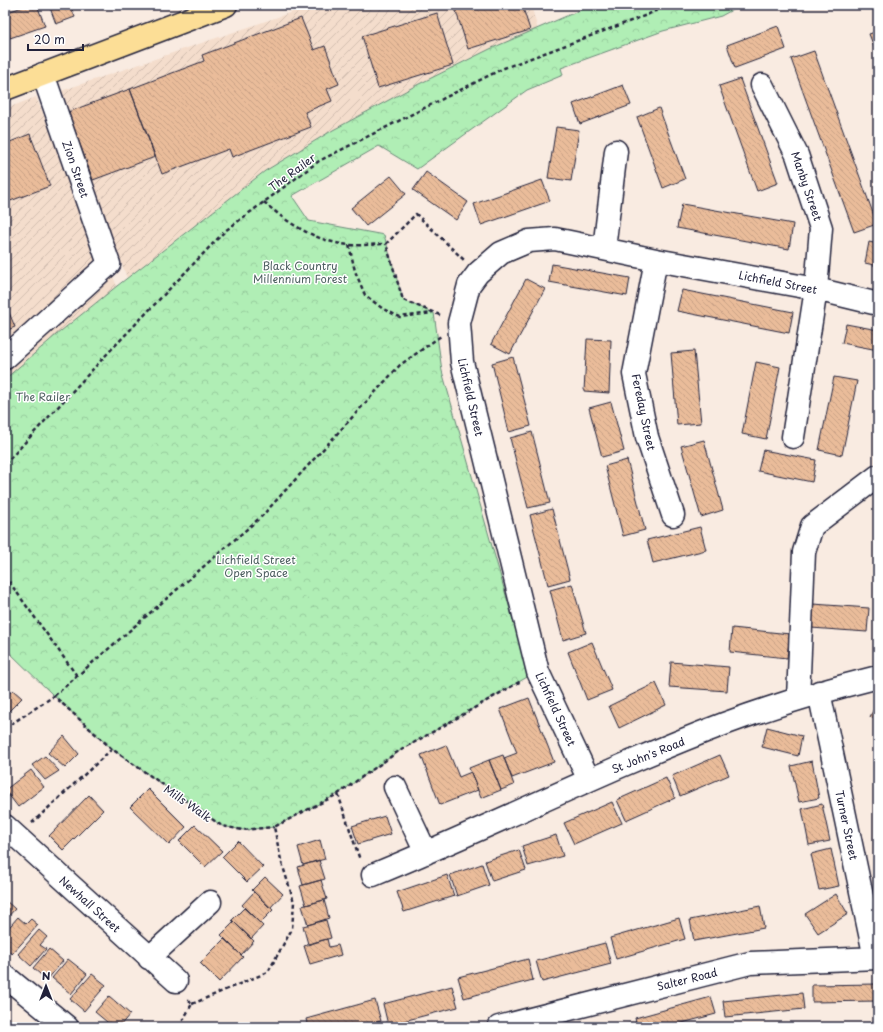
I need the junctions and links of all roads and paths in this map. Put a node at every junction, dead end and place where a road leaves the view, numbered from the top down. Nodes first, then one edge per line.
1 (226, 5) edge
2 (667, 5) edge
3 (43, 74) junction
4 (762, 85) dead end
5 (5, 89) edge
6 (616, 151) dead end
7 (264, 202) junction
8 (386, 244) junction
9 (349, 245) junction
10 (604, 249) junction
11 (656, 260) junction
12 (478, 273) junction
13 (816, 289) junction
14 (878, 304) edge
15 (434, 313) junction
16 (459, 323) junction
17 (5, 358) edge
18 (794, 437) dead end
19 (5, 464) edge
20 (878, 476) edge
21 (673, 515) dead end
22 (5, 576) edge
23 (538, 672) junction
24 (77, 676) junction
25 (878, 677) edge
26 (819, 692) junction
27 (54, 696) junction
28 (798, 699) junction
29 (5, 728) edge
30 (112, 748) junction
31 (589, 780) junction
32 (395, 787) dead end
33 (338, 794) junction
34 (274, 827) junction
35 (11, 832) edge
36 (426, 853) junction
37 (373, 875) joint
38 (210, 902) dead end
39 (149, 958) junction
40 (876, 958) edge
41 (5, 976) edge
42 (176, 981) joint
43 (192, 1004) junction
44 (58, 1024) edge
45 (179, 1027) edge
46 (499, 1027) edge

1 - 3 main road
2 - 7 path, The Railer
3 - 5 main road
3 - 17 street, Zion Street
4 - 13 street, Manby Street
6 - 10 street
7 - 9 path
7 - 19 path, The Railer
8 - 9 path
8 - 12 path
8 - 15 path
9 - 15 path
10 - 11 street, Lichfield Street
10 - 12 street, Lichfield Street
11 - 13 street, Lichfield Street
11 - 21 street, Fereday Street
12 - 16 street, Lichfield Street
13 - 14 street, Lichfield Street
13 - 18 street, Manby Street
15 - 16 path
16 - 23 street, Lichfield Street
16 - 24 path
20 - 28 street
22 - 24 path
23 - 31 street, Lichfield Street
23 - 33 path
24 - 27 path
25 - 26 street, St John's Road
26 - 28 street, St John's Road
26 - 40 street, Turner Street
27 - 29 path
27 - 30 path, Mills Walk
28 - 31 street, St John's Road
30 - 34 path, Mills Walk
30 - 35 path
31 - 36 street, St John's Road
32 - 36 street
33 - 34 path
33 - 37 path
34 - 43 path
35 - 39 street, Newhall Street
36 - 37 street, St John's Road
38 - 39 street
39 - 42 street, Newhall Street
40 - 46 street, Salter Road
41 - 44 street
42 - 43 path
43 - 45 path

